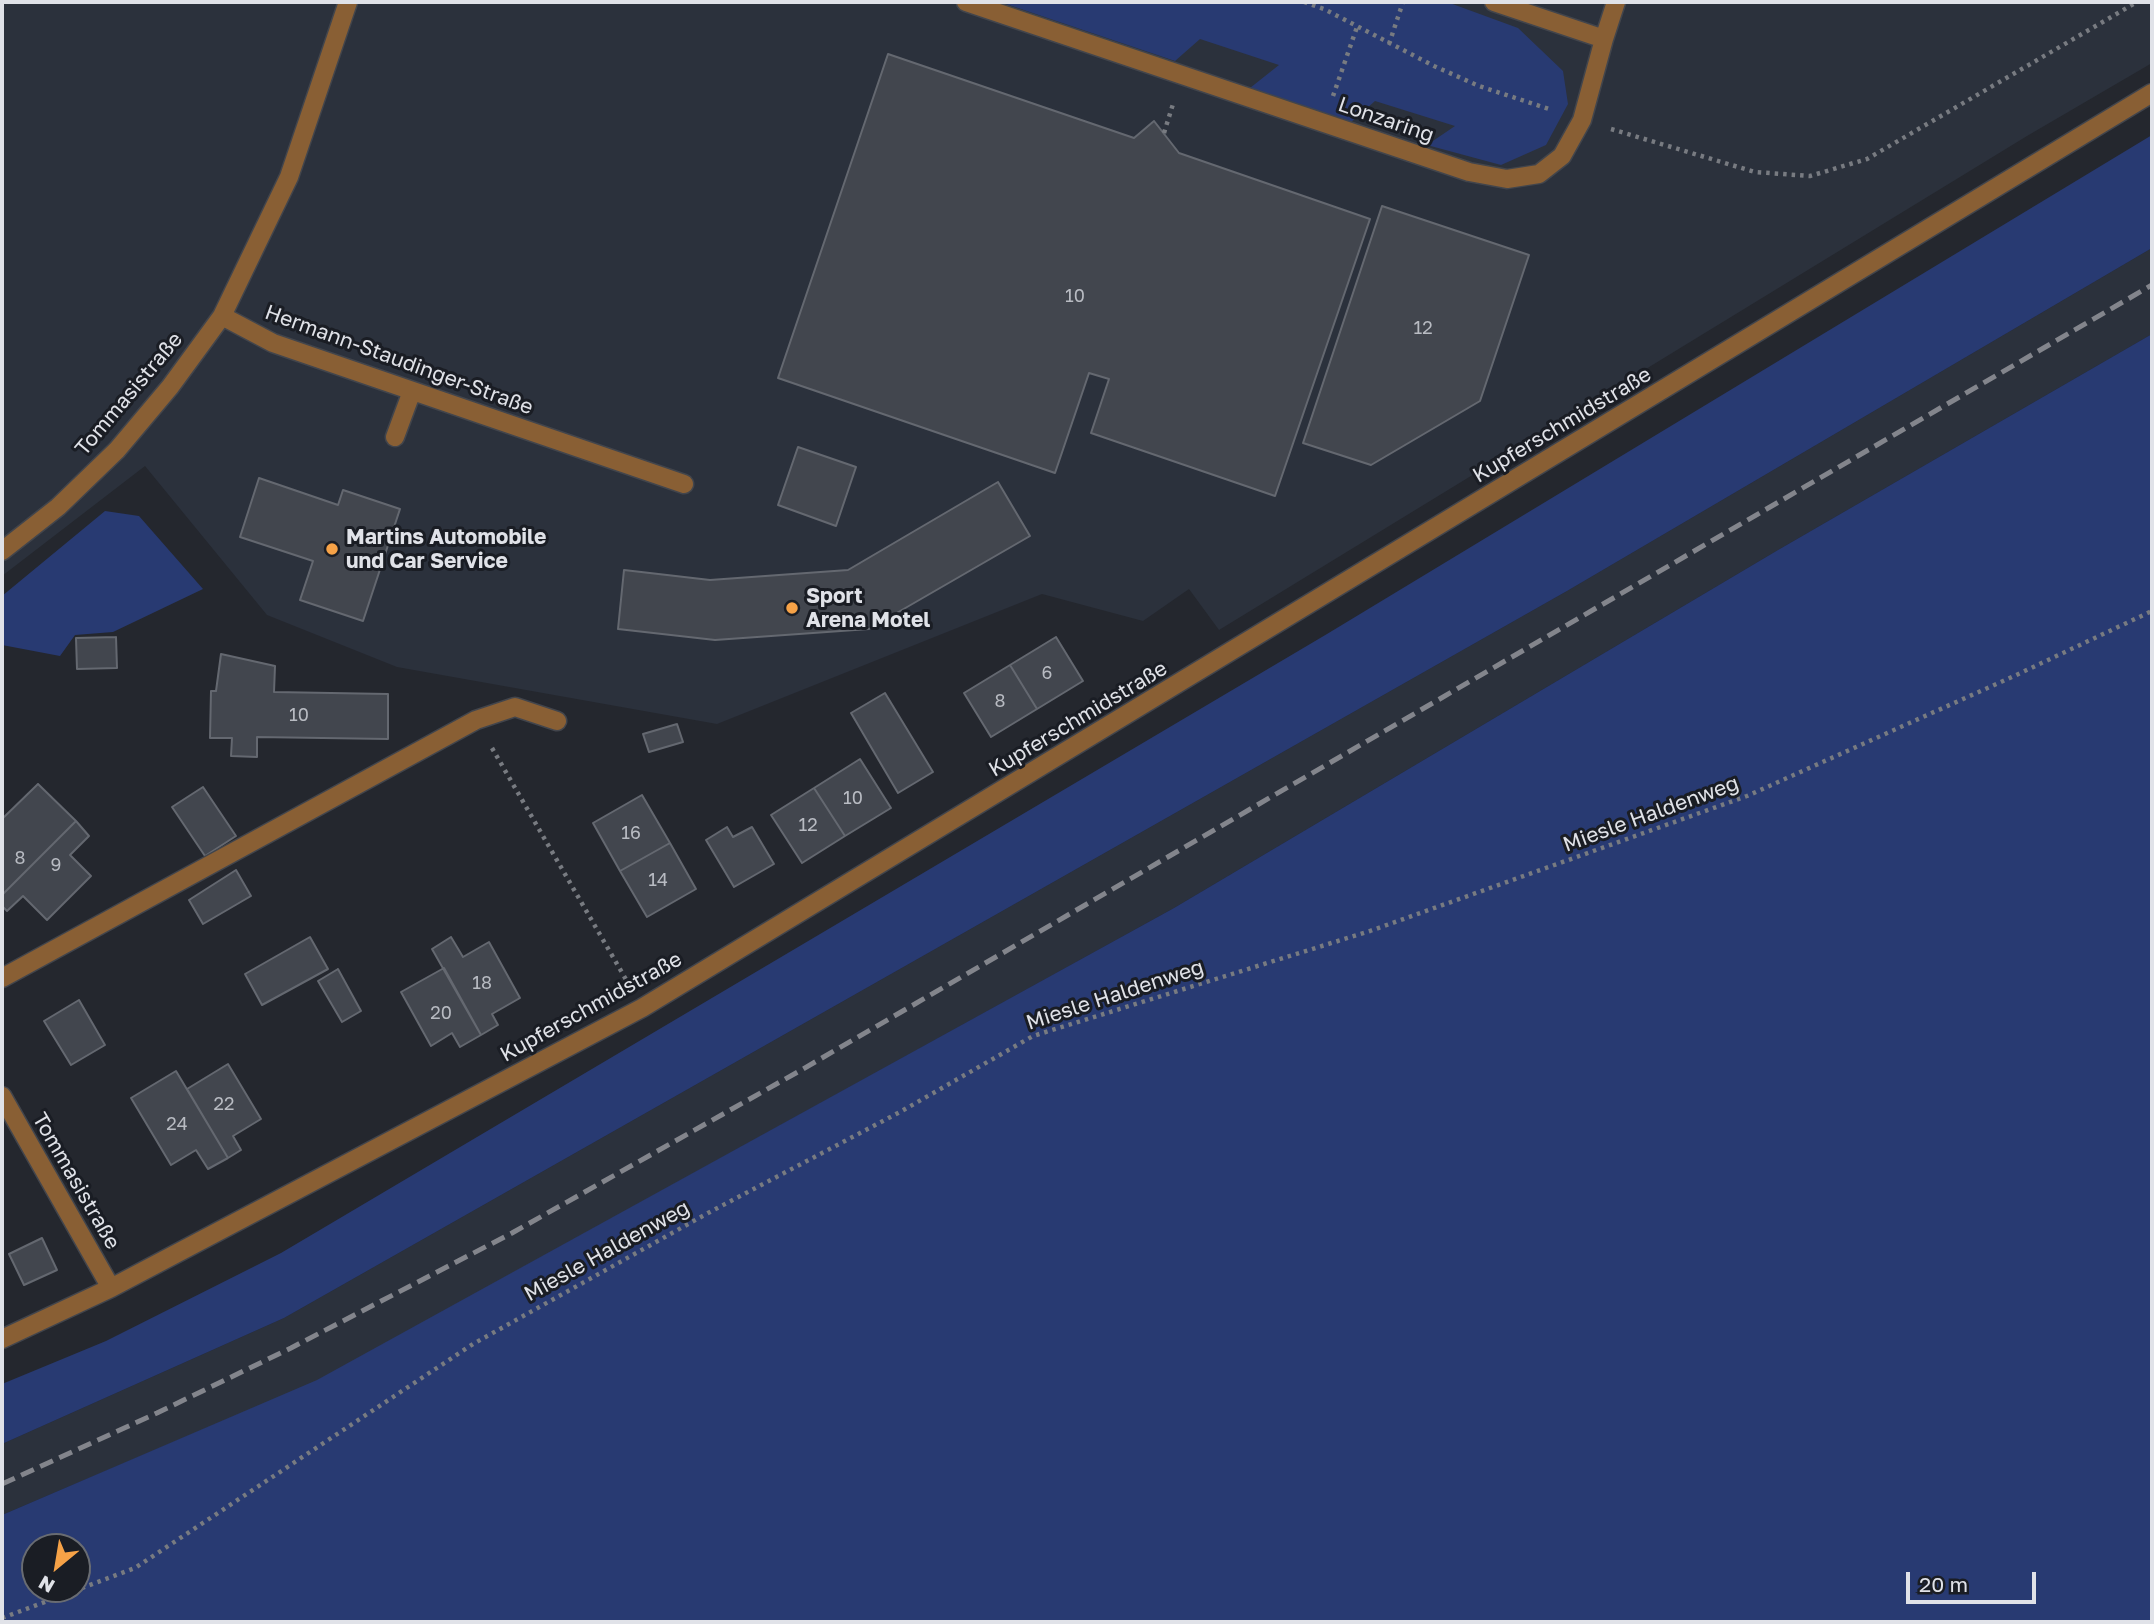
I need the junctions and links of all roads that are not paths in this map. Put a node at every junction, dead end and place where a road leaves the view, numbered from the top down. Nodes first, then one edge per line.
1 (348, 2) edge
2 (966, 2) edge
3 (1493, 2) edge
4 (1616, 2) edge
5 (1604, 39) junction
6 (2152, 93) edge
7 (222, 316) junction
8 (412, 391) junction
9 (395, 437) dead end
10 (684, 484) dead end
11 (2, 551) edge
12 (557, 721) dead end
13 (2, 978) edge
14 (2, 1096) edge
15 (111, 1288) junction
16 (2, 1339) edge

1 - 7 street
2 - 5 street, Lonzaring
3 - 5 street
4 - 5 street, Lonzaring
6 - 15 street, Kupferschmidstraße
7 - 8 street, Hermann-Staudinger-Straße
7 - 11 street, Tommasistraße
8 - 9 street
8 - 10 street, Hermann-Staudinger-Straße
12 - 13 street
14 - 15 street, Tommasistraße
15 - 16 street, Kupferschmidstraße

